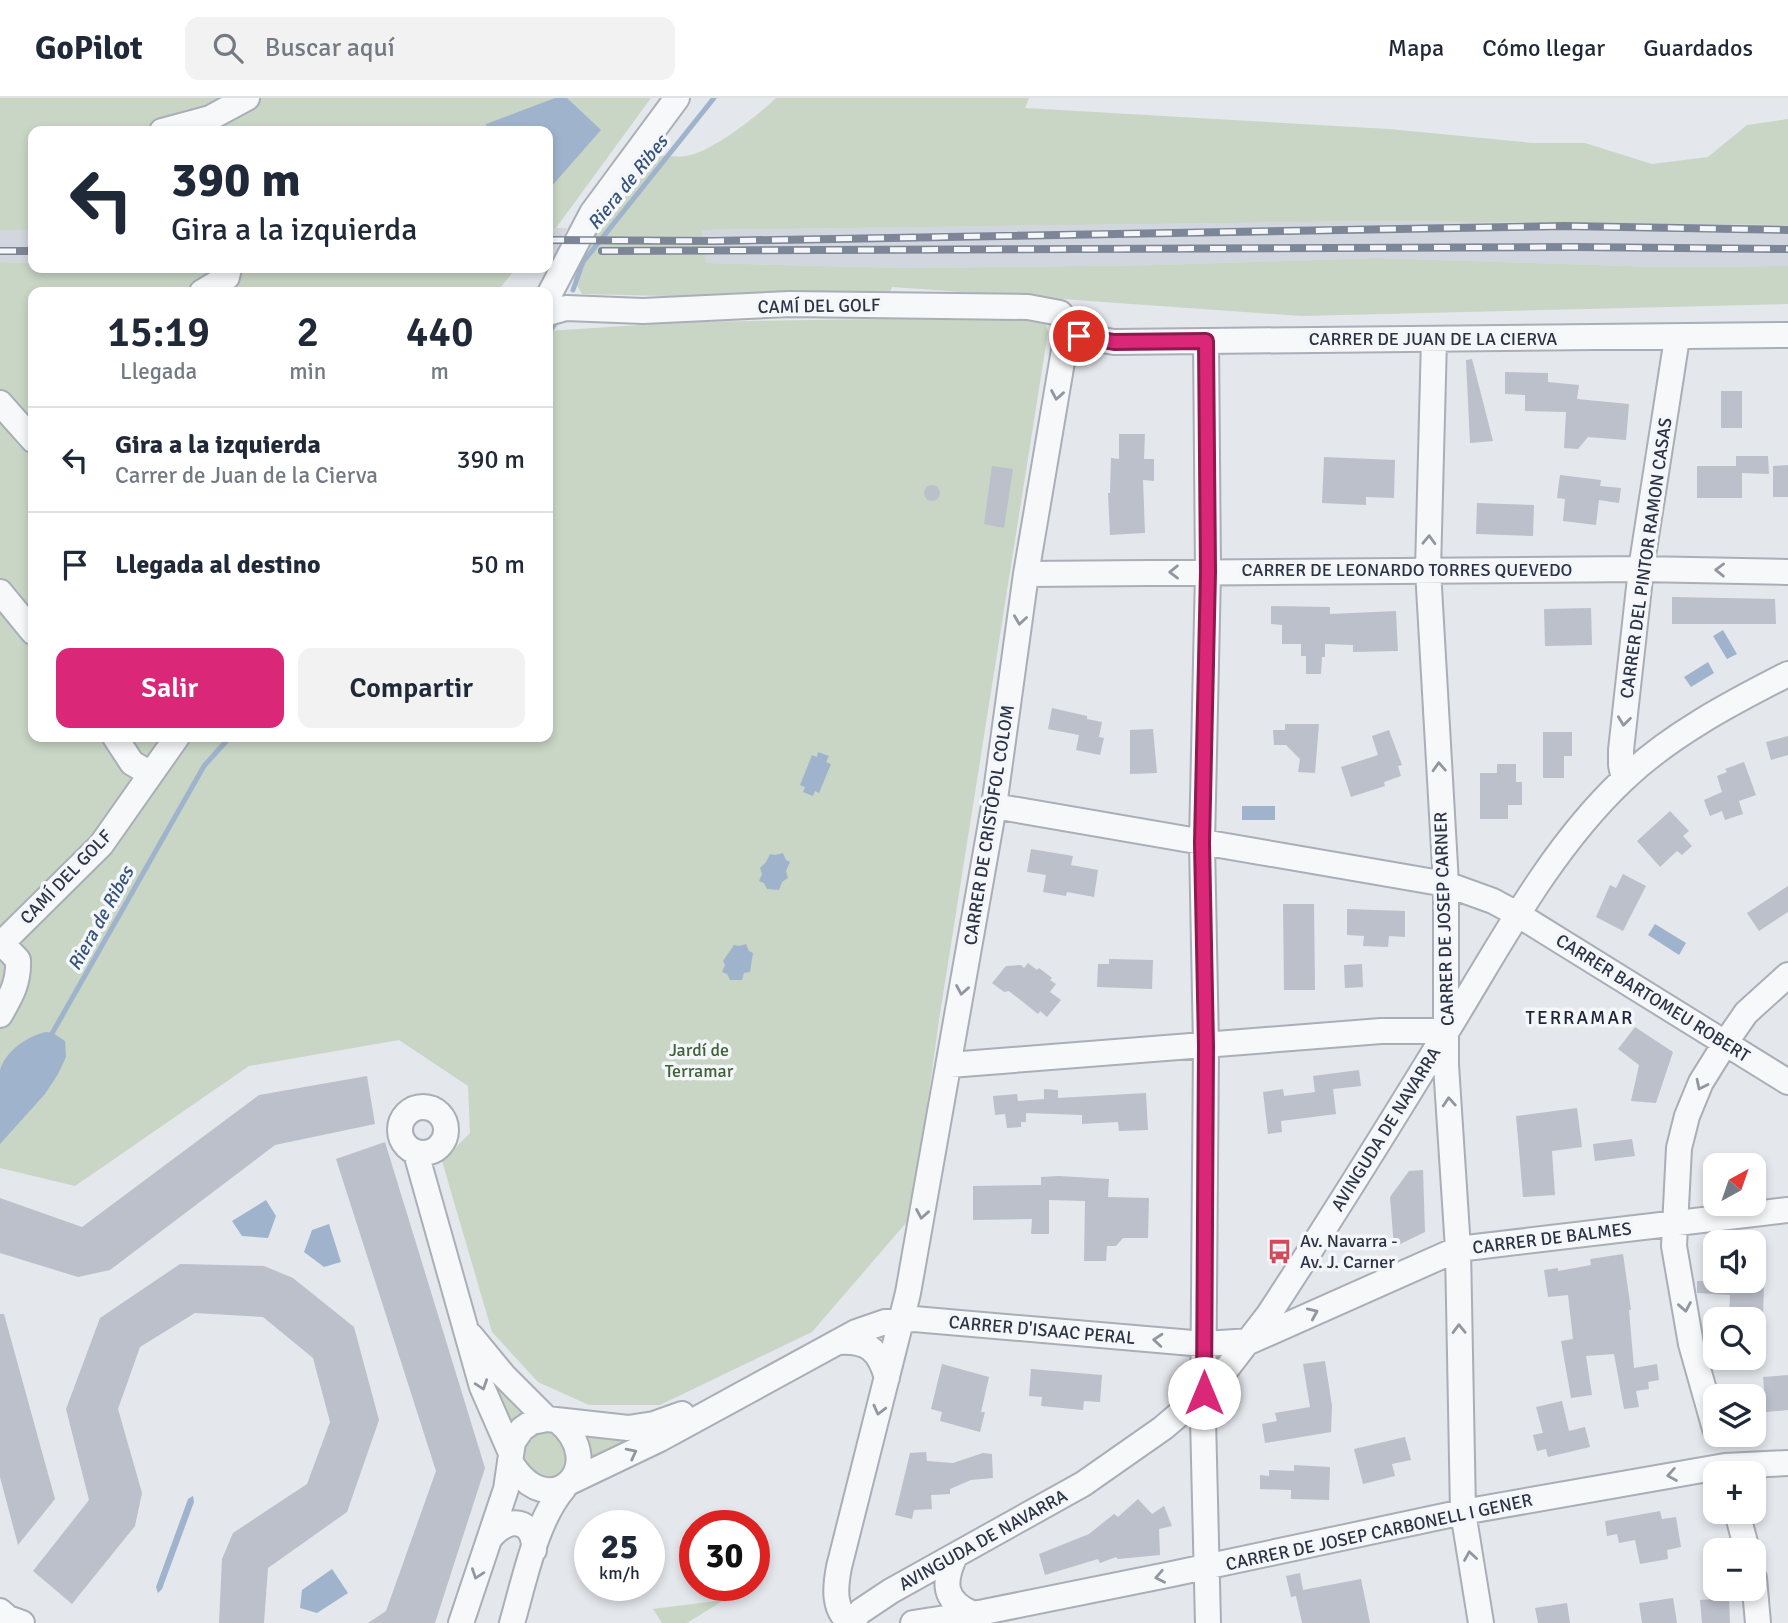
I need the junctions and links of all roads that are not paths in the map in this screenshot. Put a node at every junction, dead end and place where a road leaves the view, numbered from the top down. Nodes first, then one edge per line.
1 (247, 98) edge
2 (677, 98) edge
3 (180, 126) edge
4 (228, 273) edge
5 (210, 287) edge
6 (553, 287) edge
7 (553, 312) edge
8 (1788, 335) edge
9 (1079, 336) junction
10 (1676, 338) junction
11 (1434, 339) junction
12 (1206, 341) junction
13 (0, 403) edge
14 (28, 434) edge
15 (1641, 569) junction
16 (1428, 570) junction
17 (1208, 572) junction
18 (1788, 572) edge
19 (1027, 574) junction
20 (0, 592) edge
21 (28, 626) edge
22 (1788, 674) edge
23 (118, 742) edge
24 (173, 742) edge
25 (151, 774) junction
26 (1624, 779) junction
27 (994, 806) junction
28 (1202, 843) junction
29 (1446, 884) junction
30 (1517, 914) junction
31 (1, 943) edge
32 (1788, 975) edge
33 (0, 1015) edge
34 (1447, 1031) junction
35 (1726, 1042) junction
36 (1206, 1046) junction
37 (950, 1065) junction
38 (1788, 1082) edge
39 (416, 1153) dead end
40 (1788, 1210) edge
41 (1674, 1224) junction
42 (1458, 1249) junction
43 (463, 1320) junction
44 (902, 1320) junction
45 (1251, 1340) junction
46 (838, 1342) junction
47 (1204, 1344) junction
48 (887, 1378) junction
49 (1703, 1386) edge
50 (742, 1393) junction
51 (1204, 1393) junction
52 (552, 1420) junction
53 (510, 1456) junction
54 (1788, 1463) edge
55 (1766, 1465) edge
56 (1703, 1474) edge
57 (567, 1485) junction
58 (1463, 1512) junction
59 (489, 1538) junction
60 (534, 1550) junction
61 (955, 1556) junction
62 (1207, 1567) junction
63 (1756, 1601) edge
64 (0, 1611) edge
65 (971, 1614) junction
66 (22, 1623) edge
67 (461, 1623) edge
68 (512, 1623) edge
69 (850, 1623) edge
70 (913, 1623) edge
71 (1208, 1623) edge
72 (1481, 1623) edge
73 (1758, 1623) edge

1 - 3 street
2 - 6 street
4 - 5 street
7 - 9 street, CAMÍ DEL GOLF
8 - 10 street, CARRER DE JUAN DE LA CIERVA
9 - 12 street, CARRER DE JUAN DE LA CIERVA
9 -> 19 street, CARRER DE CRISTÒFOL COLOM
10 - 11 street, CARRER DE JUAN DE LA CIERVA
10 - 15 street, CARRER DEL PINTOR RAMON CASAS
11 - 12 street, CARRER DE JUAN DE LA CIERVA
16 -> 11 street, CARRER DE JOSEP CARNER
12 - 17 street
13 - 14 street
15 - 16 street, CARRER DE LEONARDO TORRES QUEVEDO
18 -> 15 street, CARRER DE LEONARDO TORRES QUEVEDO
15 -> 26 street, CARRER DEL PINTOR RAMON CASAS
16 - 17 street, CARRER DE LEONARDO TORRES QUEVEDO
29 -> 16 street, CARRER DE JOSEP CARNER
17 -> 19 street, CARRER DE LEONARDO TORRES QUEVEDO
17 - 28 street
19 -> 27 street, CARRER DE CRISTÒFOL COLOM
20 - 21 street
22 - 26 street, AVINGUDA DE NAVARRA
23 - 25 street
24 - 25 street, CAMÍ DEL GOLF
25 - 31 street, CAMÍ DEL GOLF
26 - 30 street, AVINGUDA DE NAVARRA
27 - 28 street, CARRER BARTOMEU ROBERT
27 -> 37 street, CARRER DE CRISTÒFOL COLOM
28 - 29 street, CARRER BARTOMEU ROBERT
28 - 36 street
29 - 30 street, CARRER BARTOMEU ROBERT
29 - 34 street, CARRER DE JOSEP CARNER
30 - 34 street, AVINGUDA DE NAVARRA
30 - 35 street, CARRER BARTOMEU ROBERT
31 - 33 street
32 - 35 street
34 - 36 street
42 -> 34 street, CARRER DE JOSEP CARNER
34 - 45 street, AVINGUDA DE NAVARRA
35 - 38 street, CARRER BARTOMEU ROBERT
35 -> 41 street
36 - 37 street
36 - 47 street
37 -> 44 street, CARRER DE CRISTÒFOL COLOM
39 - 43 street
40 - 41 street, CARRER DE BALMES
41 - 42 street, CARRER DE BALMES
41 -> 49 street
45 -> 42 street, CARRER DE BALMES
58 -> 42 street, CARRER DE JOSEP CARNER
43 - 52 street
43 -> 53 street
44 - 46 street, CARRER D'ISAAC PERAL
47 -> 44 street, CARRER D'ISAAC PERAL
44 - 48 street, CARRER DE CRISTÒFOL COLOM
45 - 47 street, CARRER D'ISAAC PERAL
45 - 51 street, AVINGUDA DE NAVARRA
46 - 48 street
46 - 50 street, CARRER D'ISAAC PERAL
47 - 51 street
48 -> 69 street, CARRER DE CRISTÒFOL COLOM
50 - 52 street, CARRER D'ISAAC PERAL
57 -> 50 street, CARRER D'ISAAC PERAL
51 - 61 street, AVINGUDA DE NAVARRA
51 - 62 street
52 - 53 street
52 - 57 street
53 - 57 street
53 - 59 street
54 - 55 street, CARRER DE JOSEP CARBONELL I GENER
56 -> 58 street, CARRER DE JOSEP CARBONELL I GENER
57 - 60 street
58 - 62 street, CARRER DE JOSEP CARBONELL I GENER
72 -> 58 street, CARRER DE JOSEP CARNER
59 - 60 street
59 -> 67 street
60 - 68 street
61 - 65 street
61 - 69 street, AVINGUDA DE NAVARRA
62 -> 65 street, CARRER DE JOSEP CARBONELL I GENER
62 - 71 street
63 - 73 street
64 - 66 street
65 - 70 street, CARRER DE JOSEP CARBONELL I GENER

